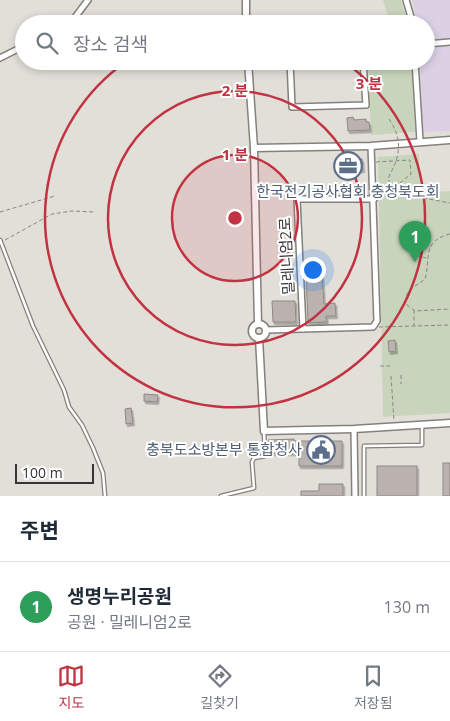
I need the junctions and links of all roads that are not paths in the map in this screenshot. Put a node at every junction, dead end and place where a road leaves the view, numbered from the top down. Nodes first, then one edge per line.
1 (88, 0) edge
2 (246, 0) edge
3 (406, 0) edge
4 (77, 15) edge
5 (246, 15) edge
6 (410, 15) edge
7 (450, 42) edge
8 (435, 43) edge
9 (15, 50) edge
10 (0, 58) edge
11 (249, 70) edge
12 (290, 70) edge
13 (364, 70) edge
14 (416, 70) edge
15 (450, 140) edge
16 (420, 141) junction
17 (371, 146) junction
18 (254, 148) junction
19 (374, 199) junction
20 (0, 241) edge
21 (258, 324) junction
22 (303, 329) junction
23 (266, 330) junction
24 (259, 338) junction
25 (450, 423) edge
26 (422, 424) junction
27 (354, 429) junction
28 (264, 431) junction
29 (105, 496) edge
30 (221, 496) edge
31 (354, 496) edge
32 (364, 496) edge

1 - 4 street
2 - 5 street
3 - 6 street
7 - 8 street
9 - 10 street
11 - 18 street
12 - 13 street
14 - 16 street
15 - 16 street
16 - 17 street
17 - 18 street
17 - 19 street
18 - 21 street
19 - 22 street
19 - 22 street, 밀레니엄2로
20 - 29 lane
21 - 23 street
21 - 24 street
22 - 23 street
23 - 24 street
24 - 28 street
25 - 26 street
26 - 27 street
26 - 32 lane
27 - 28 street
27 - 31 street
28 - 30 lane

